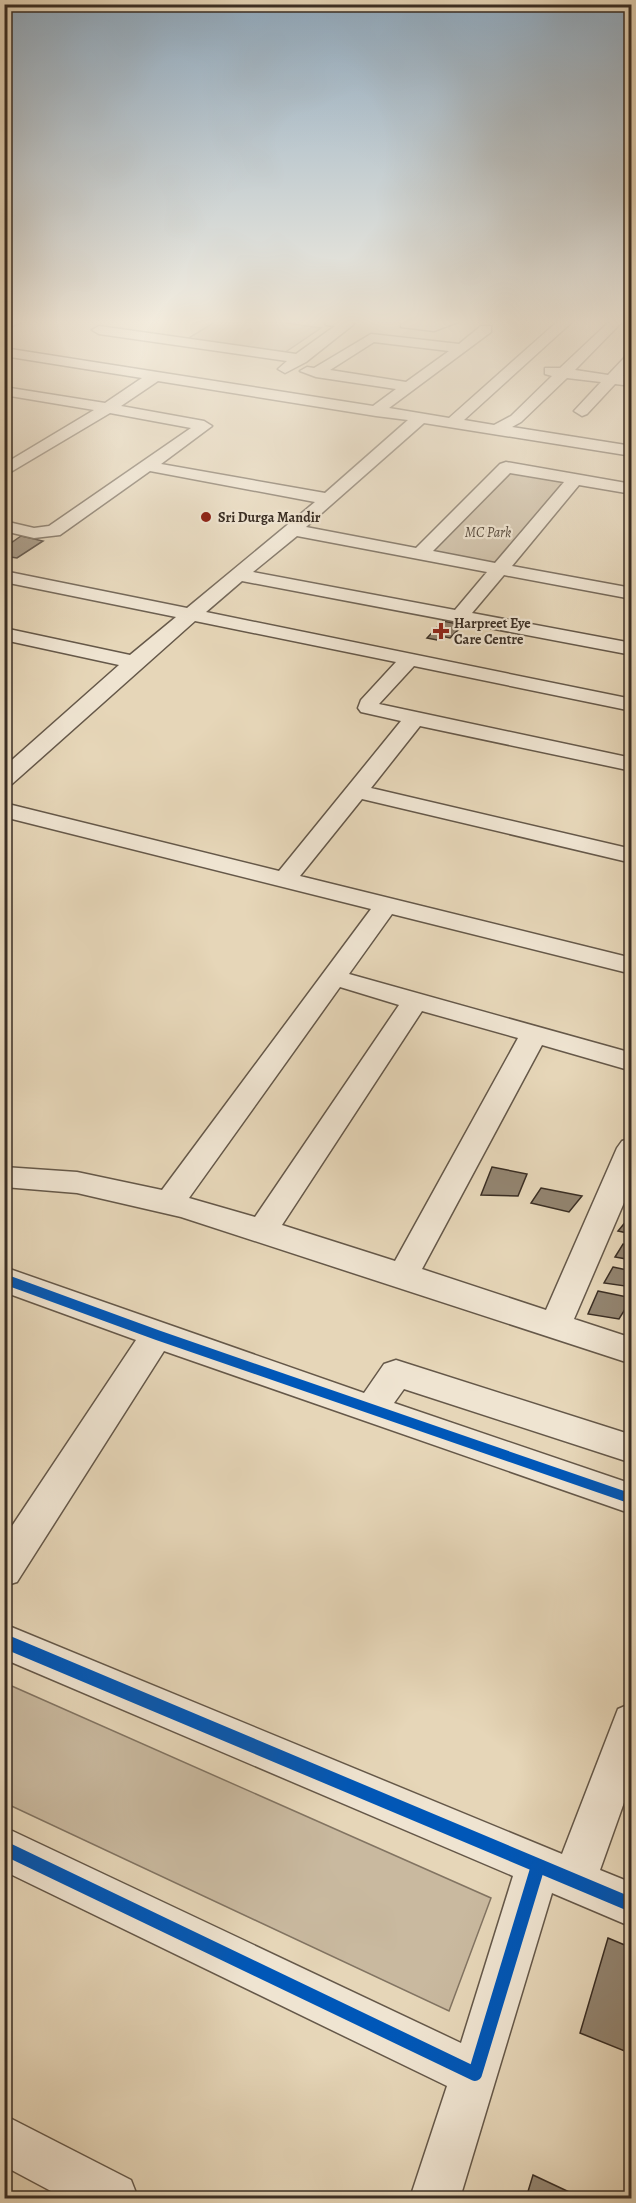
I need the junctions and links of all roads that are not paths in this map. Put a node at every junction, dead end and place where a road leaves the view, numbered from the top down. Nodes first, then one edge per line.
1 (80, 425) edge
2 (198, 425) edge
3 (412, 425) edge
4 (463, 425) edge
5 (506, 425) edge
6 (496, 430) junction
7 (531, 435) junction
8 (632, 451) edge
9 (148, 466) junction
10 (506, 467) junction
11 (4, 471) edge
12 (575, 479) junction
13 (632, 489) edge
14 (329, 499) junction
15 (4, 526) edge
16 (293, 530) junction
17 (419, 555) junction
18 (498, 570) junction
19 (237, 575) junction
20 (4, 576) edge
21 (629, 590) edge
22 (192, 613) junction
23 (459, 617) junction
24 (7, 637) edge
25 (632, 649) edge
26 (410, 659) junction
27 (134, 662) junction
28 (632, 705) edge
29 (415, 718) junction
30 (632, 765) edge
31 (4, 779) edge
32 (355, 791) junction
33 (4, 810) edge
34 (632, 856) edge
35 (285, 880) junction
36 (386, 905) junction
37 (630, 962) edge
38 (335, 978) junction
39 (415, 1001) junction
40 (534, 1034) junction
41 (632, 1062) edge
42 (632, 1148) edge
43 (7, 1180) edge
44 (170, 1202) junction
45 (262, 1231) junction
46 (403, 1275) junction
47 (4, 1279) edge
48 (555, 1326) junction
49 (157, 1335) junction
50 (632, 1351) edge
51 (372, 1409) junction
52 (632, 1449) edge
53 (632, 1499) edge
54 (4, 1570) edge
55 (4, 1641) edge
56 (632, 1722) edge
57 (623, 1770) edge
58 (4, 1848) edge
59 (556, 1873) junction
60 (632, 1905) edge
61 (475, 2074) junction
62 (4, 2139) edge
63 (113, 2199) edge
64 (435, 2199) edge

1 - 11 street
2 - 9 street
3 - 14 street
4 - 6 street
5 - 6 street
6 - 7 street
7 - 8 street
7 - 10 street
9 - 14 street
9 - 15 street
10 - 12 street
10 - 17 street
12 - 13 street
12 - 18 street
14 - 16 street
16 - 17 street
16 - 19 street
17 - 18 street
18 - 21 street
18 - 23 street
19 - 22 street
19 - 23 street
20 - 22 street
22 - 26 street
22 - 27 street
23 - 25 street
24 - 27 street
26 - 28 street
26 - 29 street
27 - 31 street
29 - 30 street
29 - 32 street
32 - 34 street
32 - 35 street
33 - 35 street
35 - 36 street
36 - 37 street
36 - 38 street
38 - 39 street
38 - 44 street
39 - 40 street
39 - 45 street
40 - 41 street
40 - 46 street
42 - 48 street
43 - 44 street
44 - 45 street
45 - 46 street
46 - 48 street
47 - 49 street
48 - 50 street
49 - 51 street
49 - 54 street
51 - 52 street
51 - 53 street
55 - 59 street
56 - 57 street
57 - 59 street
58 - 61 street
59 - 60 street
59 - 61 street
61 - 64 street
62 - 63 street

